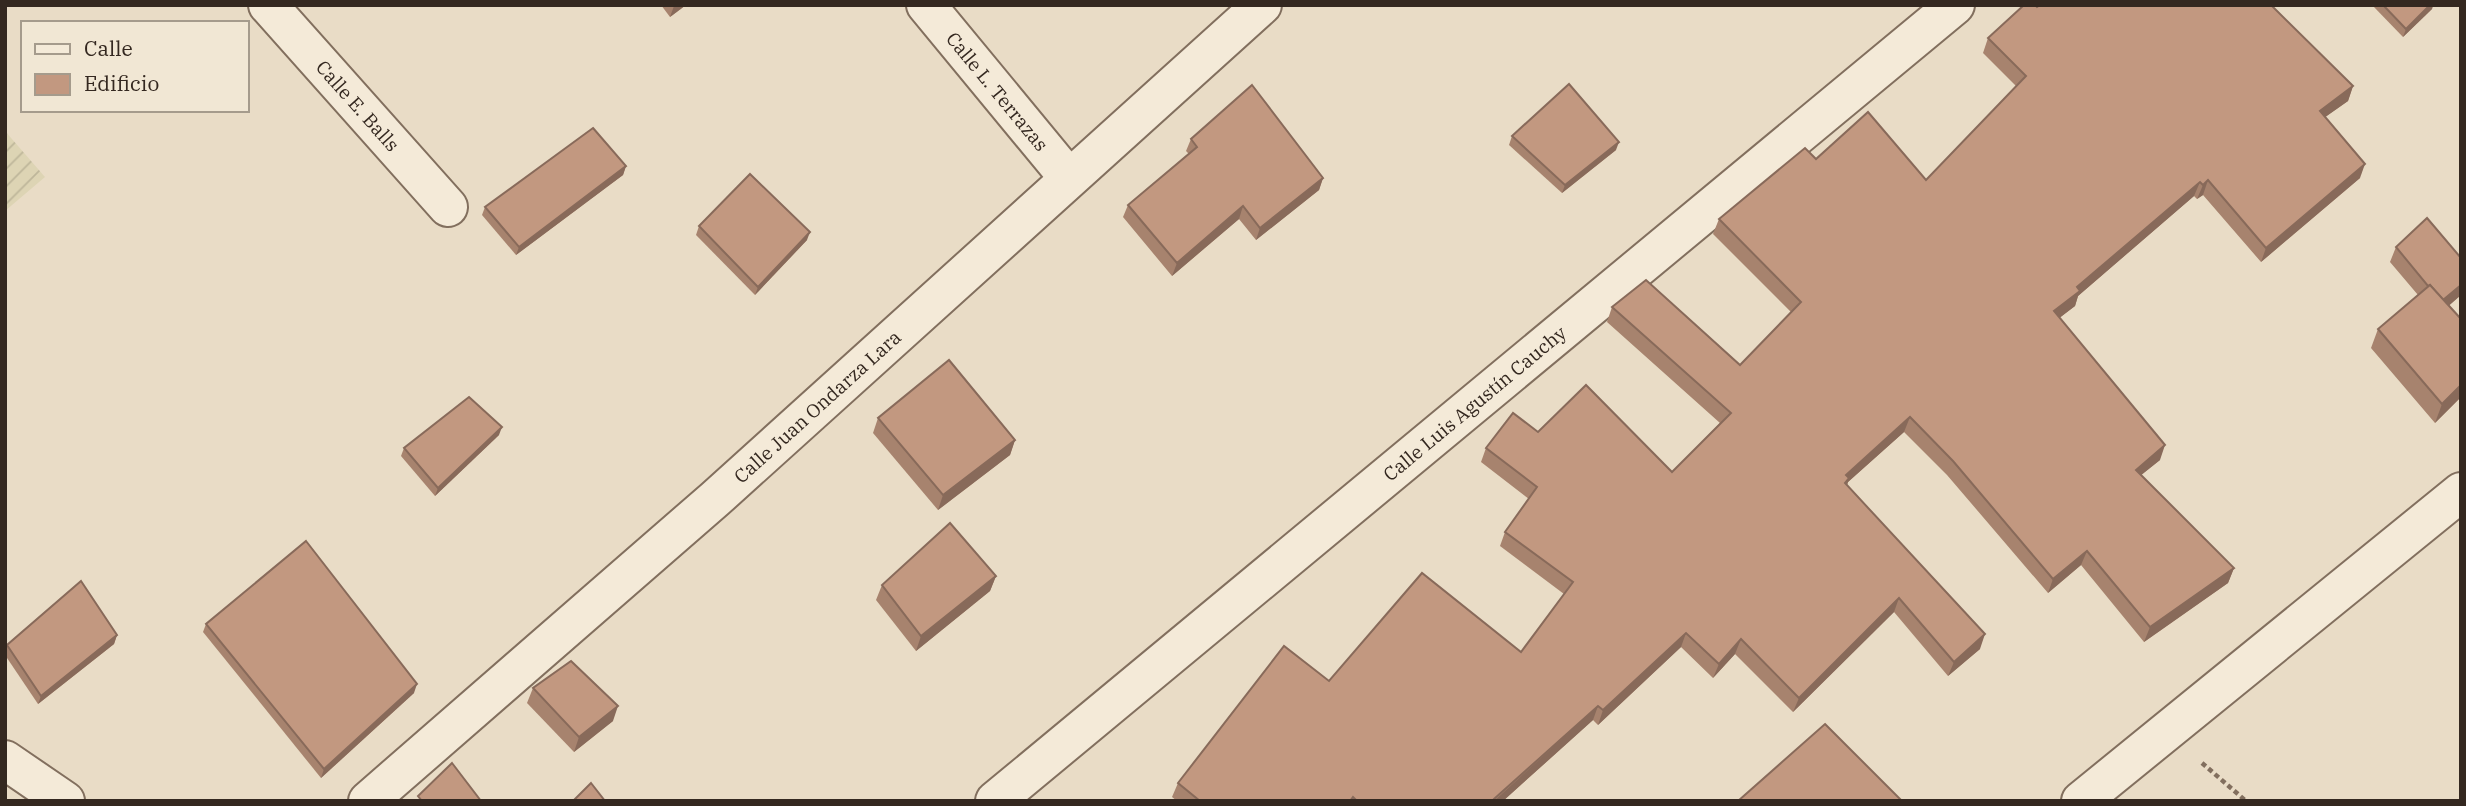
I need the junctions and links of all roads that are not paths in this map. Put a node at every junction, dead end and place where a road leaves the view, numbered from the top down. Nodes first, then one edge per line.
1 (268, 5) edge
2 (926, 5) edge
3 (1262, 5) edge
4 (1955, 5) edge
5 (1068, 177) junction
6 (448, 207) dead end
7 (2461, 492) edge
8 (5, 760) edge
9 (65, 801) edge
10 (368, 801) edge
11 (995, 801) edge
12 (2081, 801) edge

1 - 6 street, Calle E. Balls
2 - 5 street, Calle L. Terrazas
3 - 5 street, Calle Juan Ondarza Lara
4 - 11 street, Calle Luis Agustín Cauchy
5 - 10 street, Calle Juan Ondarza Lara
7 - 12 street
8 - 9 street

